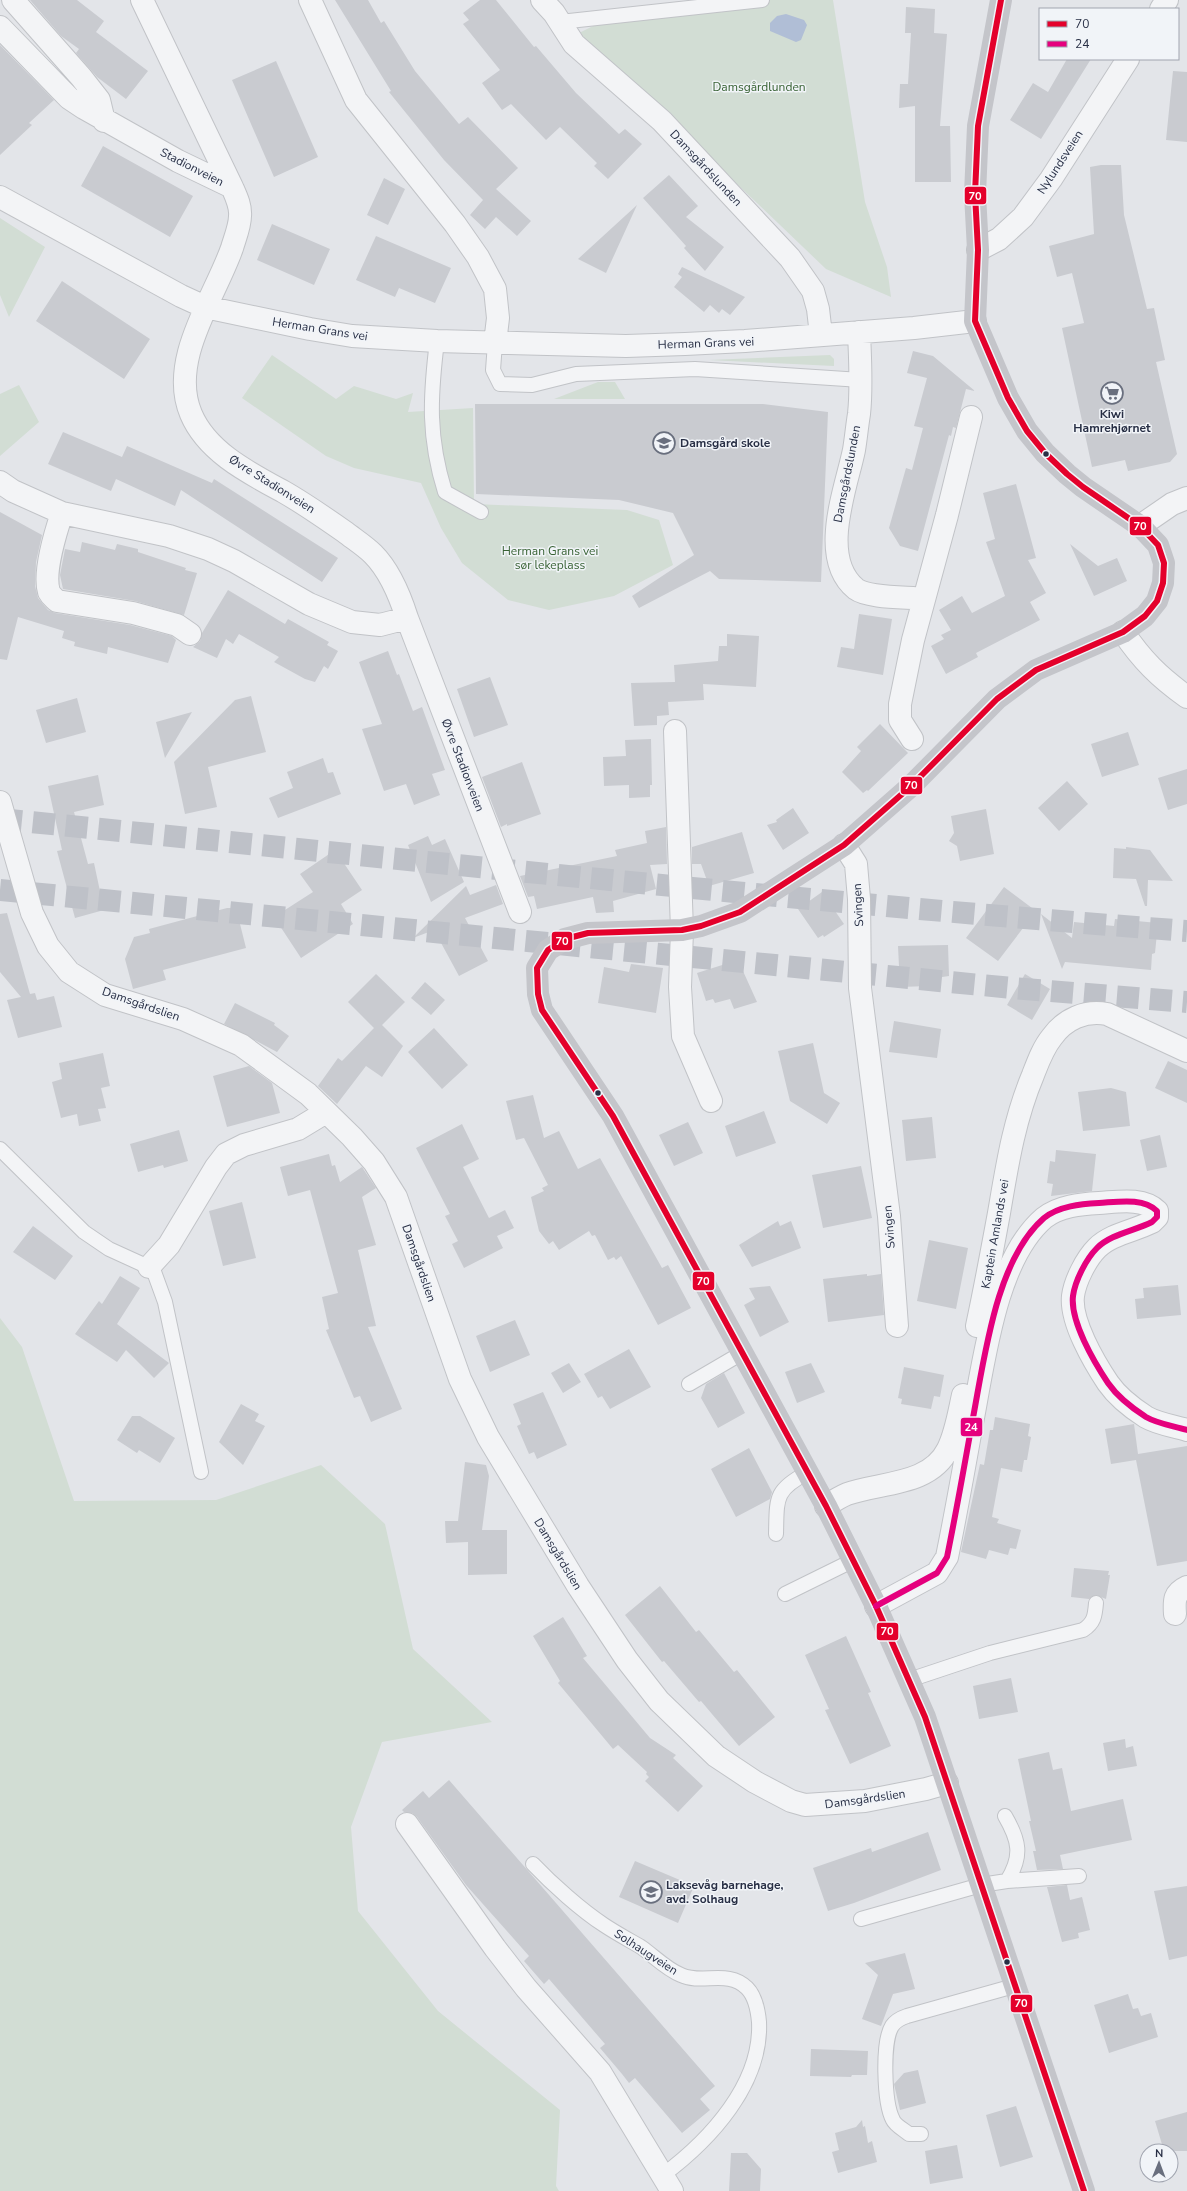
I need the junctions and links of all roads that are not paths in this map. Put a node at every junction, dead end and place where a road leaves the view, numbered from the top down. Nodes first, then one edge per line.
1 (13, 0) edge
2 (142, 0) edge
3 (310, 0) edge
4 (542, 0) edge
5 (762, 0) edge
6 (1001, 0) edge
7 (560, 22) junction
8 (0, 27) edge
9 (1127, 60) edge
10 (104, 121) junction
11 (232, 187) junction
12 (0, 197) edge
13 (978, 250) junction
14 (205, 307) junction
15 (975, 321) junction
16 (859, 332) junction
17 (821, 335) junction
18 (437, 341) junction
19 (495, 343) junction
20 (861, 380) junction
21 (971, 417) dead end
22 (0, 482) edge
23 (1187, 498) edge
24 (481, 512) dead end
25 (62, 513) junction
26 (1140, 526) junction
27 (924, 599) junction
28 (407, 618) junction
29 (1123, 632) junction
30 (190, 634) dead end
31 (1187, 697) edge
32 (675, 731) dead end
33 (912, 738) dead end
34 (0, 802) edge
35 (844, 845) junction
36 (520, 912) dead end
37 (682, 930) junction
38 (1187, 1051) edge
39 (711, 1101) dead end
40 (326, 1112) junction
41 (0, 1149) edge
42 (149, 1267) junction
43 (897, 1326) dead end
44 (742, 1353) junction
45 (689, 1384) dead end
46 (1187, 1430) edge
47 (201, 1472) dead end
48 (807, 1473) junction
49 (826, 1506) junction
50 (776, 1534) dead end
51 (854, 1560) junction
52 (1187, 1588) edge
53 (785, 1594) dead end
54 (1096, 1603) dead end
55 (876, 1606) junction
56 (1175, 1614) dead end
57 (908, 1680) junction
58 (947, 1783) junction
59 (1005, 1816) dead end
60 (407, 1824) dead end
61 (533, 1864) dead end
62 (1079, 1876) dead end
63 (1007, 1881) junction
64 (981, 1885) junction
65 (861, 1919) dead end
66 (1014, 1986) junction
67 (921, 2134) dead end
68 (667, 2183) edge
69 (1084, 2191) edge

1 - 10 street
2 - 11 street, Stadionveien
3 - 19 street
4 - 7 street, Damsgårdslunden
5 - 7 lane
6 - 13 main road
7 - 17 street, Damsgårdslunden
8 - 10 street
9 - 13 street, Nylundsveien
10 - 11 street, Stadionveien
11 - 14 street
12 - 14 street, Herman Grans vei
13 - 15 main road
14 - 18 street, Herman Grans vei
14 - 28 street, Øvre Stadionveien
15 - 16 street, Herman Grans vei
15 - 26 main road
16 - 17 street, Herman Grans vei
16 - 20 street, Damsgårdslunden
17 - 19 street, Herman Grans vei
18 - 19 street, Herman Grans vei
18 - 24 lane
19 - 20 lane
20 - 27 street, Damsgårdslunden
21 - 27 street
22 - 25 street
23 - 26 street
25 - 28 street
25 - 30 street
26 - 29 main road
27 - 33 street
28 - 36 street, Øvre Stadionveien
29 - 31 street
29 - 35 main road
32 - 37 street
34 - 40 street, Damsgårdslien
35 - 37 main road
35 - 43 street, Svingen
37 - 39 street
37 - 44 main road
38 - 49 street, Kaptein Amlands vei
40 - 42 street
40 - 58 street, Damsgårdslien
41 - 42 lane
42 - 47 lane
44 - 45 lane
44 - 48 main road
46 - 55 street
48 - 49 main road
48 - 50 lane
49 - 51 main road
51 - 53 lane
51 - 55 main road
52 - 56 street
54 - 57 lane
55 - 57 main road
57 - 58 main road
58 - 64 main road
59 - 63 lane
60 - 68 street, Solhaugveien
61 - 68 lane, Solhaugveien
62 - 63 lane
63 - 64 lane
64 - 65 lane
64 - 66 main road
66 - 67 lane
66 - 69 main road

